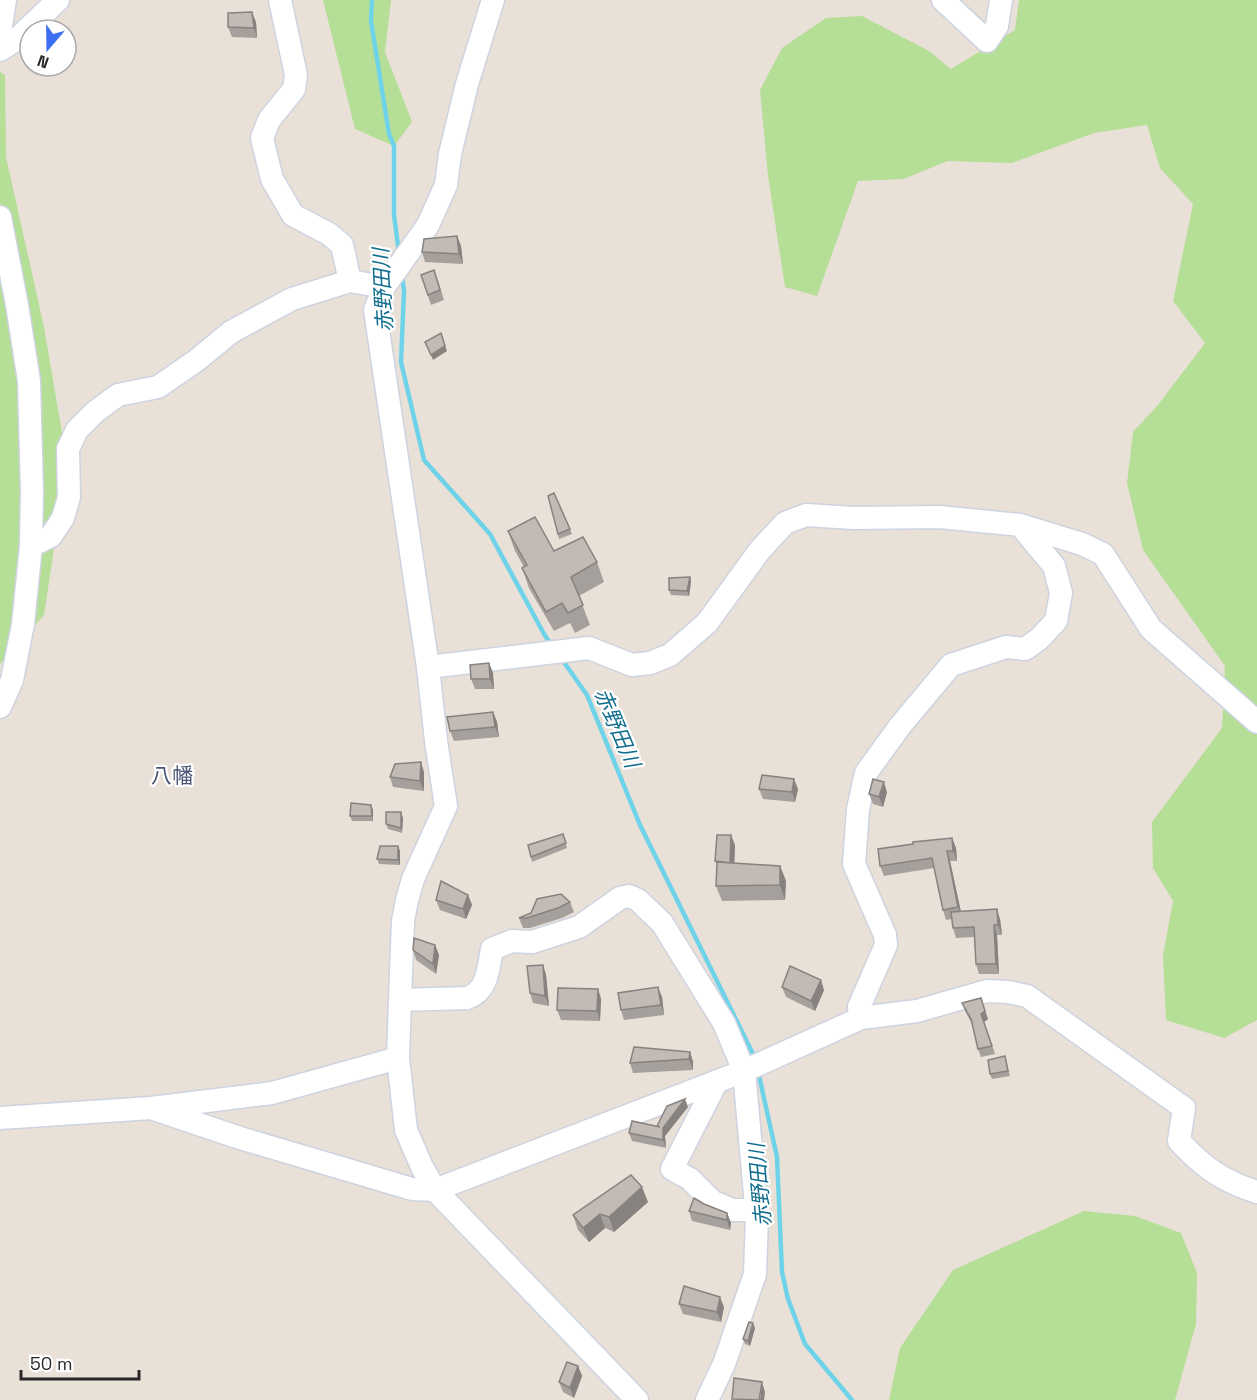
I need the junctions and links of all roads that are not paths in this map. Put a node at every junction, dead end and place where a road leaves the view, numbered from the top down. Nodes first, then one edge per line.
1 (5, 0) edge
2 (58, 0) edge
3 (280, 0) edge
4 (492, 0) edge
5 (943, 0) edge
6 (1001, 0) edge
7 (0, 33) edge
8 (0, 50) edge
9 (0, 217) edge
10 (350, 281) junction
11 (384, 287) junction
12 (1020, 525) junction
13 (31, 546) junction
14 (428, 667) junction
15 (0, 707) edge
16 (1257, 722) edge
17 (400, 1000) junction
18 (861, 1017) junction
19 (398, 1058) junction
20 (752, 1067) junction
21 (717, 1081) junction
22 (151, 1108) junction
23 (0, 1118) edge
24 (435, 1190) junction
25 (1257, 1191) edge
26 (756, 1210) junction
27 (637, 1400) edge
28 (707, 1400) edge

1 - 7 street
2 - 8 street
3 - 10 street
4 - 11 street
5 - 6 street
9 - 13 street
10 - 11 street
10 - 13 street
11 - 14 street
12 - 14 street
12 - 16 street
12 - 18 street
13 - 15 street
14 - 17 street
17 - 19 street
17 - 20 street
18 - 20 street
18 - 25 street
19 - 22 street
19 - 24 street
20 - 21 street
20 - 26 street
21 - 24 street
21 - 26 street
22 - 23 street
22 - 24 street
24 - 27 street
26 - 28 street

